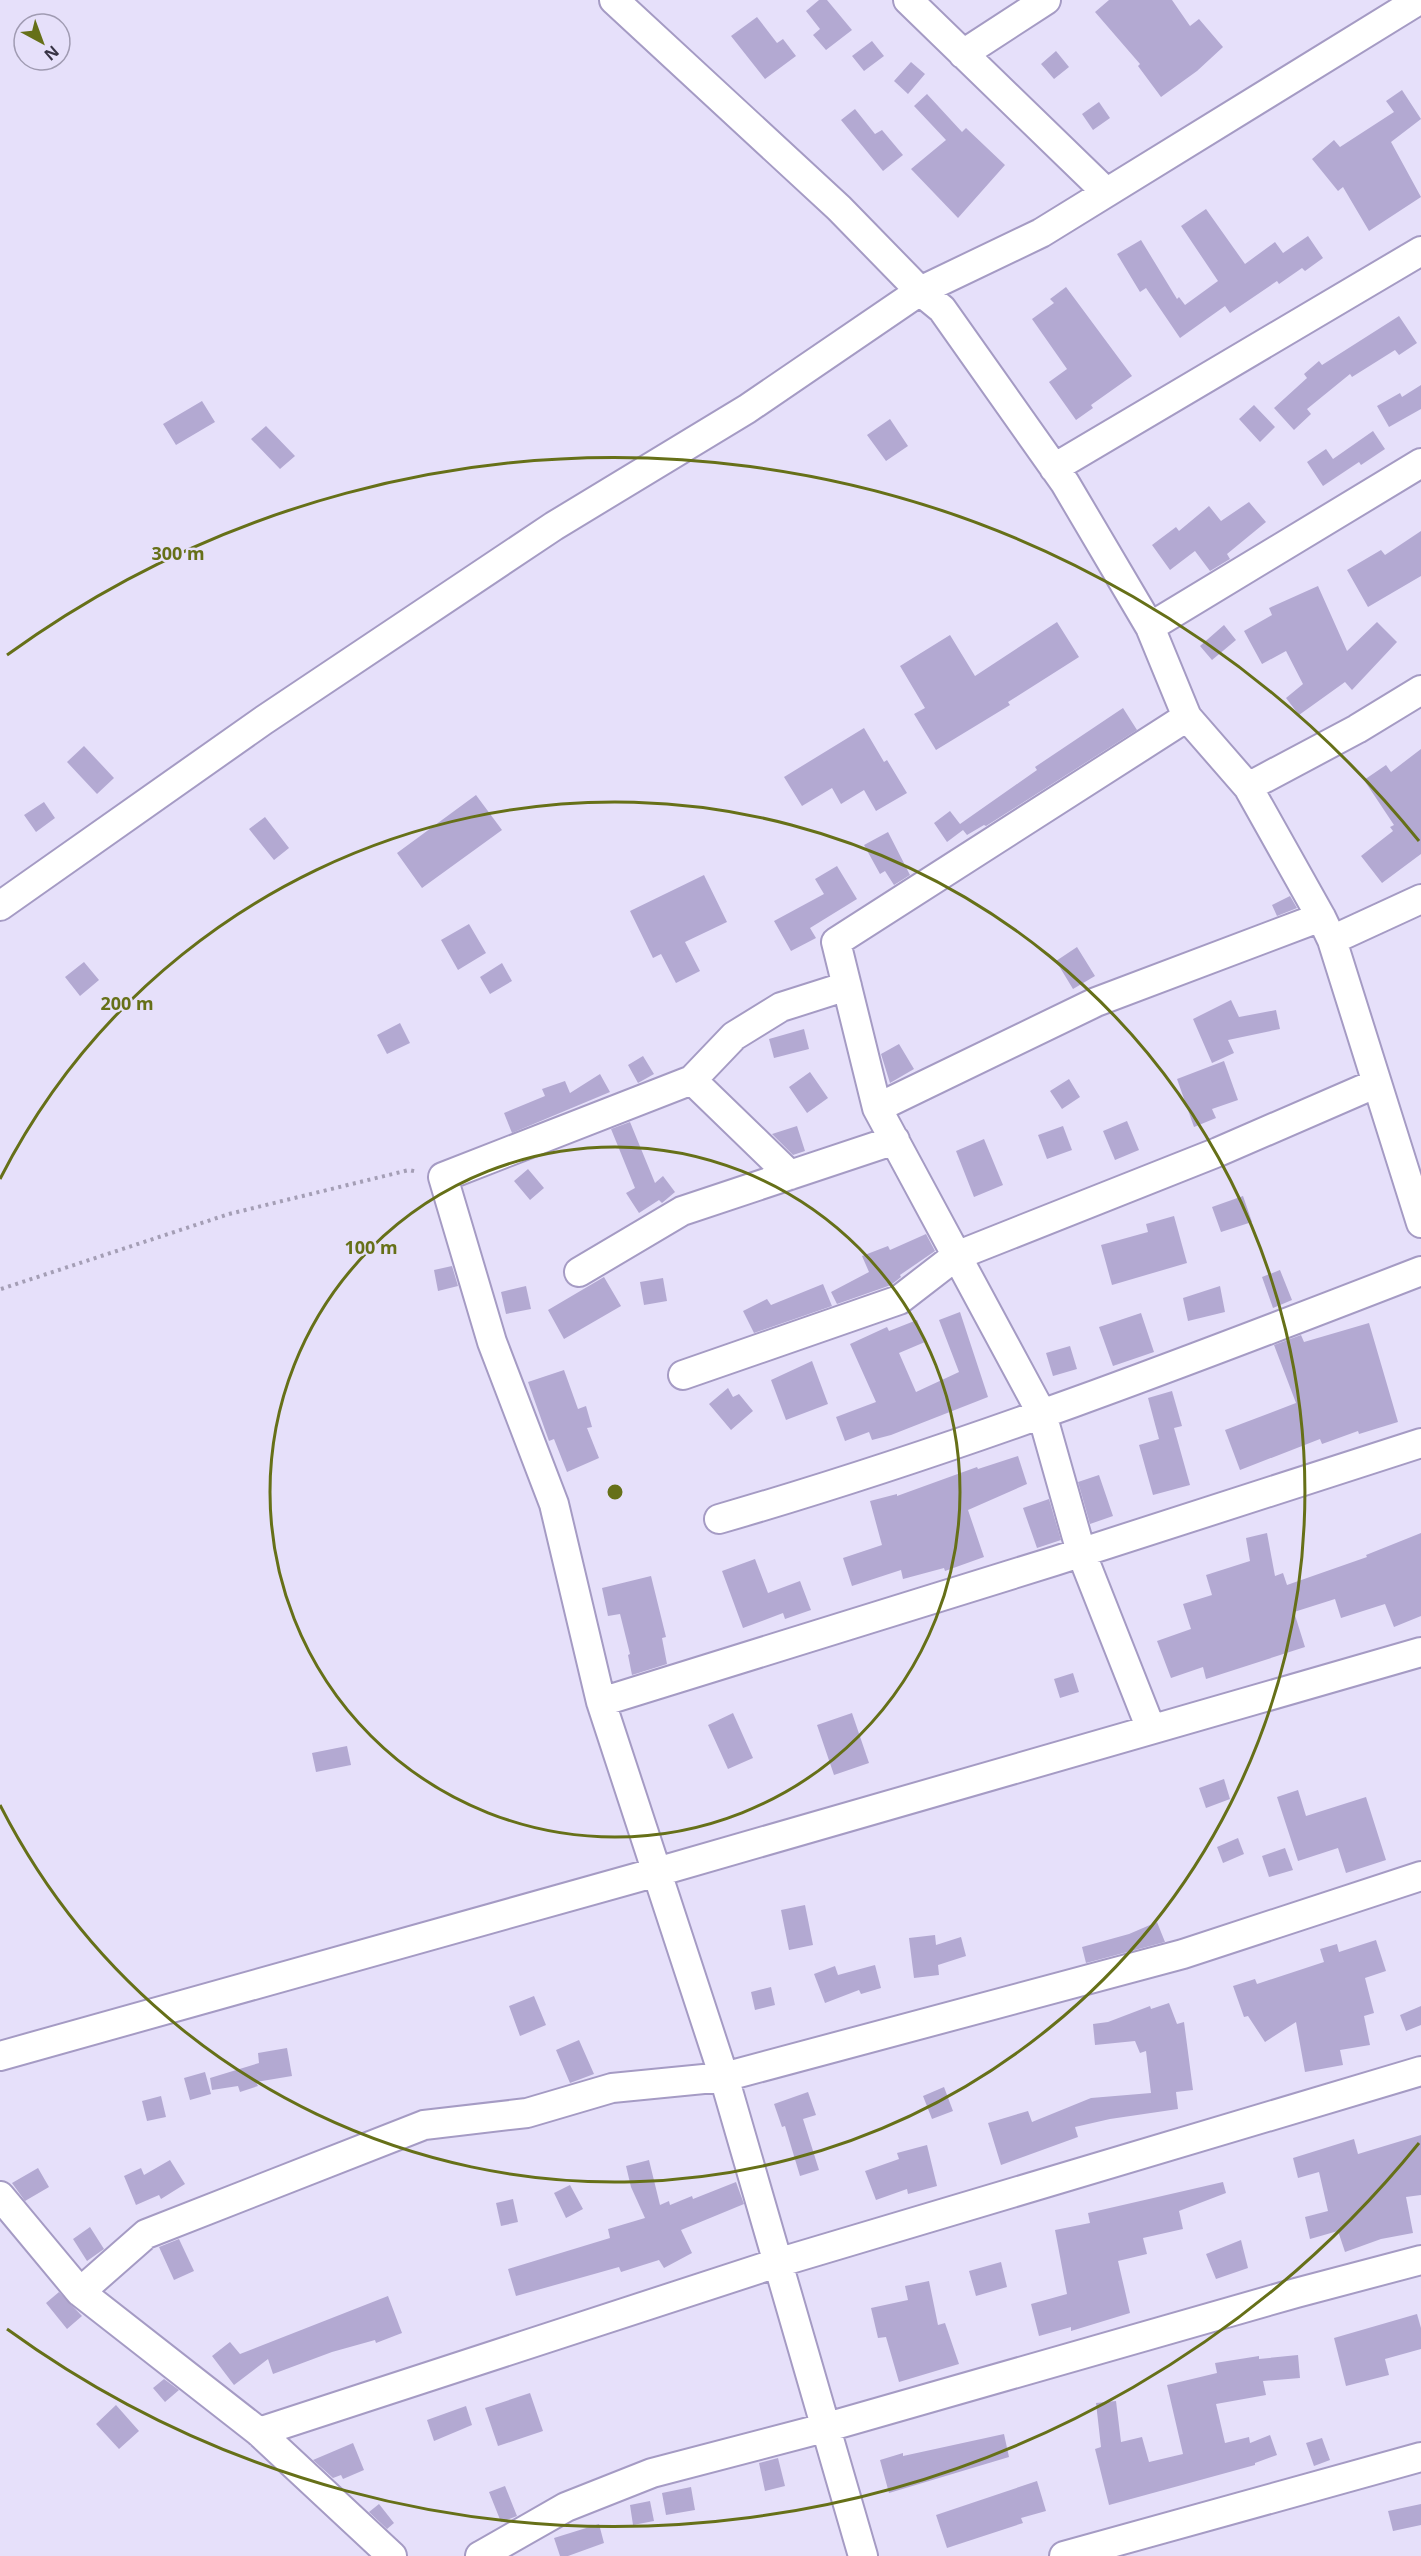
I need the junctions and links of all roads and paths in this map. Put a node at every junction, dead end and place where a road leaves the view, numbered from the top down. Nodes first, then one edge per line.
1 (614, 0) edge
2 (909, 0) edge
3 (1046, 0) edge
4 (1419, 0) edge
5 (963, 54) junction
6 (1106, 192) junction
7 (1421, 251) edge
8 (920, 291) junction
9 (1421, 463) edge
10 (1054, 468) junction
11 (1150, 627) junction
12 (1421, 690) edge
13 (1187, 717) junction
14 (1248, 787) junction
15 (1421, 899) edge
16 (0, 906) edge
17 (1327, 929) junction
18 (847, 986) junction
19 (692, 1080) junction
20 (1377, 1083) junction
21 (877, 1108) junction
22 (895, 1140) junction
23 (790, 1175) junction
24 (442, 1177) junction
25 (1421, 1223) edge
26 (956, 1256) junction
27 (1421, 1271) edge
28 (579, 1272) dead end
29 (1, 1289) edge
30 (683, 1375) dead end
31 (1042, 1414) junction
32 (1421, 1443) edge
33 (719, 1519) dead end
34 (1081, 1552) junction
35 (1421, 1652) edge
36 (601, 1702) junction
37 (1151, 1729) junction
38 (657, 1872) junction
39 (1421, 1876) edge
40 (0, 2056) edge
41 (1421, 2071) edge
42 (724, 2077) junction
43 (0, 2196) edge
44 (1421, 2260) edge
45 (777, 2263) junction
46 (80, 2292) junction
47 (824, 2428) junction
48 (259, 2432) junction
49 (1421, 2457) edge
50 (392, 2556) edge
51 (480, 2556) edge
52 (863, 2556) edge
53 (1064, 2556) edge

1 - 8 street
2 - 5 street
3 - 5 street
4 - 6 street
5 - 6 street
6 - 8 street
7 - 10 street
8 - 10 street
8 - 16 street
9 - 11 street
10 - 11 street
11 - 13 street
12 - 14 street
13 - 14 street
13 - 18 street
14 - 17 street
15 - 17 street
17 - 20 street
17 - 21 street
18 - 19 street
18 - 21 street
19 - 23 street
19 - 24 street
20 - 25 street
20 - 26 street
21 - 22 street
22 - 23 street
22 - 26 street
23 - 28 street
24 - 29 path
24 - 36 street
26 - 30 street
26 - 31 street
27 - 31 street
31 - 33 street
31 - 34 street
32 - 34 street
34 - 36 street
34 - 37 street
35 - 37 street
36 - 38 street
37 - 38 street
38 - 40 street
38 - 42 street
39 - 42 street
41 - 45 street
42 - 45 street
42 - 46 street
43 - 46 street
44 - 47 street
45 - 47 street
45 - 48 street
46 - 48 street
47 - 51 street
47 - 52 street
48 - 50 street
49 - 53 street

